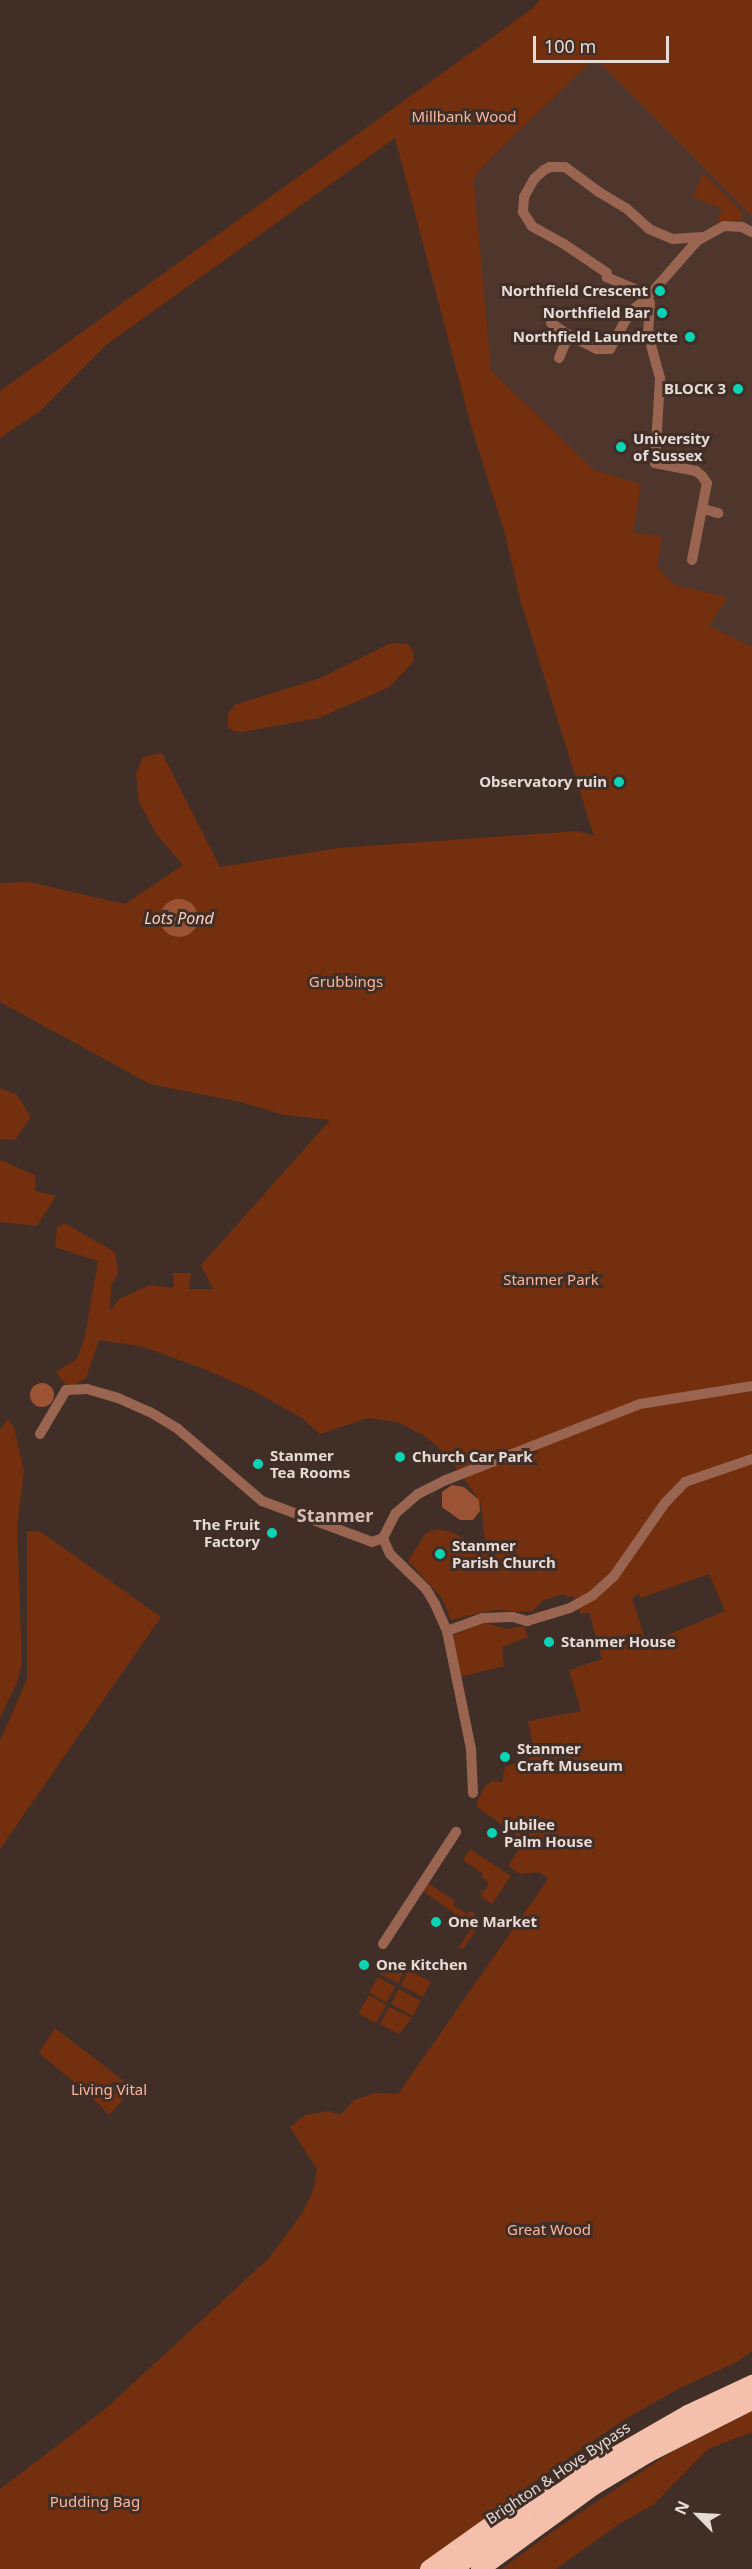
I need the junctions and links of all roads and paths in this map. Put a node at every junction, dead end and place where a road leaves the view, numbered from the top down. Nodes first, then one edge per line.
1 (752, 232) edge
2 (702, 237) junction
3 (673, 239) junction
4 (679, 260) junction
5 (645, 299) junction
6 (551, 323) dead end
7 (568, 335) junction
8 (559, 358) dead end
9 (703, 509) junction
10 (718, 513) dead end
11 (692, 560) dead end
12 (752, 1386) edge
13 (40, 1434) dead end
14 (752, 1459) edge
15 (383, 1538) junction
16 (447, 1631) junction
17 (473, 1793) dead end
18 (456, 1832) dead end
19 (383, 1944) dead end
20 (752, 2384) edge
21 (752, 2401) edge
22 (640, 2440) junction
23 (429, 2569) edge
24 (454, 2569) edge
25 (480, 2569) edge

1 - 2 street
2 - 3 street
2 - 4 street
3 - 4 street
3 - 5 street
4 - 5 street
5 - 7 street
5 - 9 street
6 - 7 street
7 - 8 street
9 - 10 street
9 - 11 street
12 - 15 street
13 - 15 street
14 - 16 street
15 - 16 street
16 - 17 street
18 - 19 street
20 - 22 highway, Brighton & Hove Bypass
21 - 25 highway, Brighton & Hove Bypass
22 - 23 highway
22 - 24 highway, Brighton & Hove Bypass

